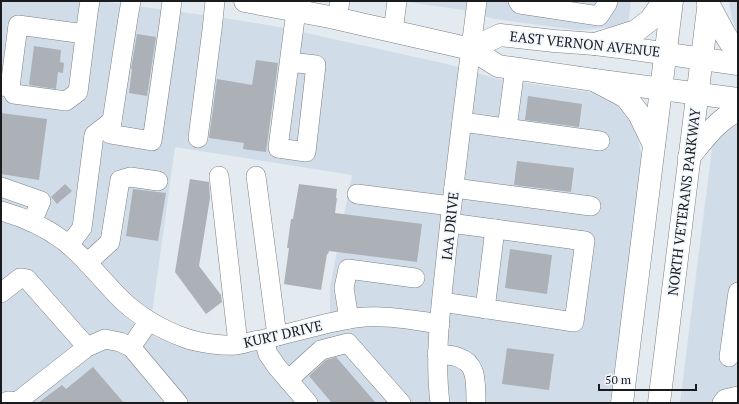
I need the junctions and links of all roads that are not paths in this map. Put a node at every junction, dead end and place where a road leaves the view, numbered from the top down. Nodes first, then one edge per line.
1 (90, 1) edge
2 (131, 1) edge
3 (172, 1) edge
4 (215, 1) edge
5 (245, 1) edge
6 (397, 1) edge
7 (478, 1) edge
8 (518, 1) edge
9 (608, 1) edge
10 (664, 1) edge
11 (672, 1) edge
12 (708, 2) edge
13 (549, 5) edge
14 (302, 8) edge
15 (338, 10) edge
16 (393, 32) junction
17 (86, 34) junction
18 (594, 44) junction
19 (471, 49) junction
20 (738, 51) edge
21 (665, 54) junction
22 (702, 59) junction
23 (290, 62) dead end
24 (738, 64) edge
25 (515, 68) junction
26 (594, 80) junction
27 (5, 87) edge
28 (661, 88) junction
29 (697, 93) junction
30 (738, 99) edge
31 (738, 110) edge
32 (112, 121) junction
33 (462, 122) junction
34 (507, 128) junction
35 (198, 138) dead end
36 (600, 141) dead end
37 (654, 145) junction
38 (689, 157) junction
39 (219, 176) dead end
40 (256, 176) dead end
41 (158, 181) dead end
42 (1, 188) edge
43 (357, 194) dead end
44 (451, 206) junction
45 (591, 206) dead end
46 (1, 211) edge
47 (32, 222) junction
48 (82, 228) junction
49 (495, 229) junction
50 (68, 245) junction
51 (102, 249) junction
52 (87, 263) junction
53 (415, 278) dead end
54 (738, 292) edge
55 (1, 293) edge
56 (442, 302) junction
57 (485, 309) junction
58 (349, 319) junction
59 (148, 321) junction
60 (440, 324) junction
61 (270, 338) junction
62 (238, 344) junction
63 (87, 347) junction
64 (131, 347) junction
65 (437, 354) junction
66 (729, 357) dead end
67 (288, 380) junction
68 (738, 396) edge
69 (5, 403) edge
70 (178, 403) edge
71 (308, 403) edge
72 (401, 403) edge
73 (440, 403) edge
74 (476, 403) edge
75 (622, 403) edge
76 (659, 403) edge
77 (722, 403) edge

1 - 17 street
2 - 32 street
3 - 32 street
4 - 35 street
5 - 14 main road
6 - 16 street
7 - 19 street, IAA DRIVE
8 - 13 street
9 - 13 street
10 - 18 main road
11 - 21 main road
12 - 20 main road
12 - 22 main road, NORTH VETERANS PARKWAY
14 - 15 main road
14 - 23 street
15 - 16 main road
16 - 19 main road
17 - 27 street
17 - 27 street
18 - 19 main road, EAST VERNON AVENUE
18 - 21 main road, EAST VERNON AVENUE
19 - 25 main road
19 - 33 street, IAA DRIVE
21 - 22 main road, EAST VERNON AVENUE
21 - 28 main road
22 - 24 main road, EAST VERNON AVENUE
22 - 29 main road, NORTH VETERANS PARKWAY
25 - 26 main road
25 - 34 street
26 - 28 main road
26 - 37 main road
28 - 29 main road
28 - 37 main road
29 - 30 main road
29 - 38 main road, NORTH VETERANS PARKWAY
31 - 38 main road
32 - 48 street
33 - 34 street
33 - 44 street, IAA DRIVE
34 - 36 street
37 - 75 main road
38 - 76 main road, NORTH VETERANS PARKWAY
39 - 62 street
40 - 61 street
41 - 51 street
42 - 47 street
43 - 44 street
44 - 45 street
44 - 49 street
44 - 56 street, IAA DRIVE
46 - 47 street, KURT DRIVE
47 - 50 street, KURT DRIVE
48 - 50 street
48 - 51 street
49 - 57 street
49 - 57 street
50 - 52 street, KURT DRIVE
51 - 52 street
52 - 59 street, KURT DRIVE
53 - 58 street
54 - 66 street
55 - 63 street
56 - 57 street
56 - 60 street, IAA DRIVE
58 - 60 street, KURT DRIVE
58 - 61 street, KURT DRIVE
59 - 62 street, KURT DRIVE
59 - 64 street
60 - 65 street, IAA DRIVE
61 - 62 street, KURT DRIVE
61 - 67 street
63 - 64 street
63 - 69 street
64 - 70 street
65 - 73 street, IAA DRIVE
65 - 74 street
67 - 71 street
67 - 72 street
68 - 77 street

